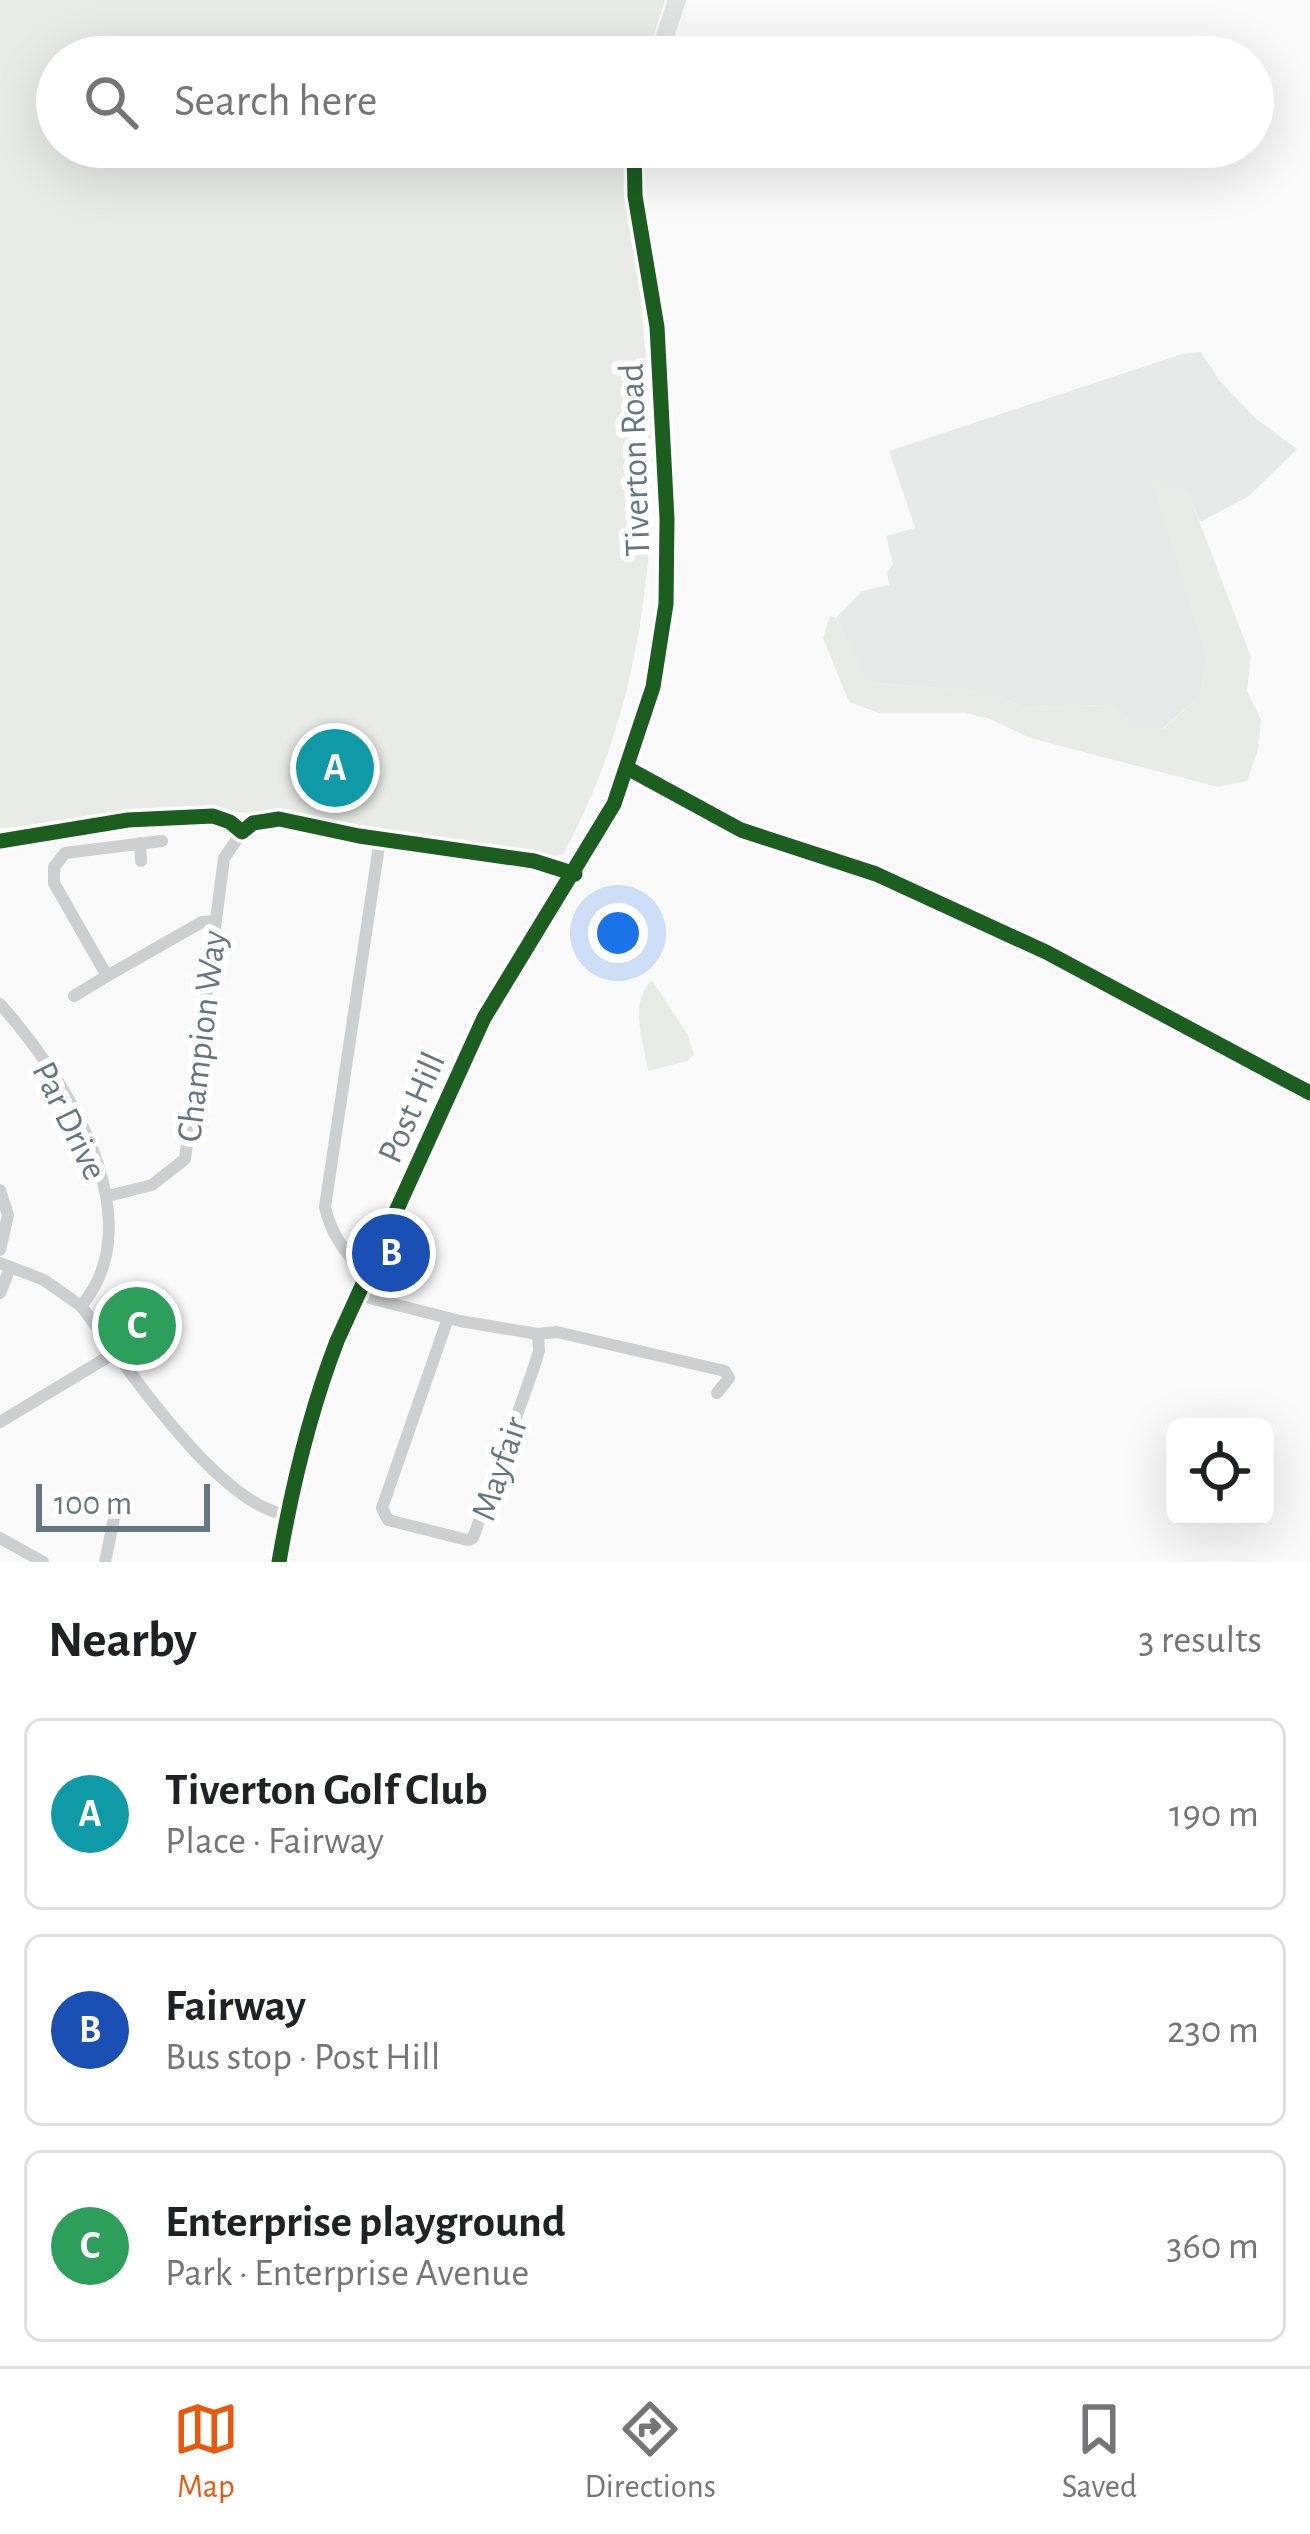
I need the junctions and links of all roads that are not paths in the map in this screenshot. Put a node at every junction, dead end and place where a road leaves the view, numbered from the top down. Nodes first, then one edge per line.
1 (676, 0) edge
2 (665, 36) edge
3 (634, 168) edge
4 (628, 769) junction
5 (242, 832) junction
6 (380, 838) junction
7 (0, 841) edge
8 (162, 841) dead end
9 (140, 842) junction
10 (141, 862) dead end
11 (575, 874) junction
12 (215, 922) junction
13 (107, 976) junction
14 (74, 996) dead end
15 (17, 997) dead end
16 (3, 1006) edge
17 (1310, 1093) edge
18 (0, 1190) edge
19 (109, 1196) junction
20 (0, 1250) edge
21 (5, 1266) edge
22 (368, 1273) junction
23 (0, 1293) edge
24 (358, 1295) junction
25 (81, 1306) junction
26 (448, 1318) junction
27 (538, 1334) junction
28 (116, 1352) junction
29 (716, 1393) dead end
30 (1, 1420) edge
31 (115, 1514) dead end
32 (287, 1514) junction
33 (0, 1538) edge
34 (43, 1562) edge
35 (105, 1562) edge
36 (279, 1562) edge

1 - 2 street
3 - 4 street, Tiverton Road
4 - 11 street, Post Hill
4 - 17 street
5 - 6 street
5 - 7 street
5 - 12 street, Champion Way
6 - 11 street
6 - 22 street
8 - 9 street
9 - 10 street
9 - 13 street
11 - 22 street, Post Hill
12 - 13 street
12 - 19 street, Champion Way
13 - 14 street
15 - 16 street, Par Drive
16 - 19 street, Par Drive
18 - 20 street
19 - 25 street, Par Drive
21 - 23 street
21 - 25 street
22 - 24 street, Post Hill
24 - 26 street
24 - 32 street, Post Hill
25 - 28 street
26 - 27 street
26 - 27 street, Mayfair
27 - 29 street
28 - 30 street
28 - 32 street
31 - 35 street
32 - 36 street, Post Hill
33 - 34 street

